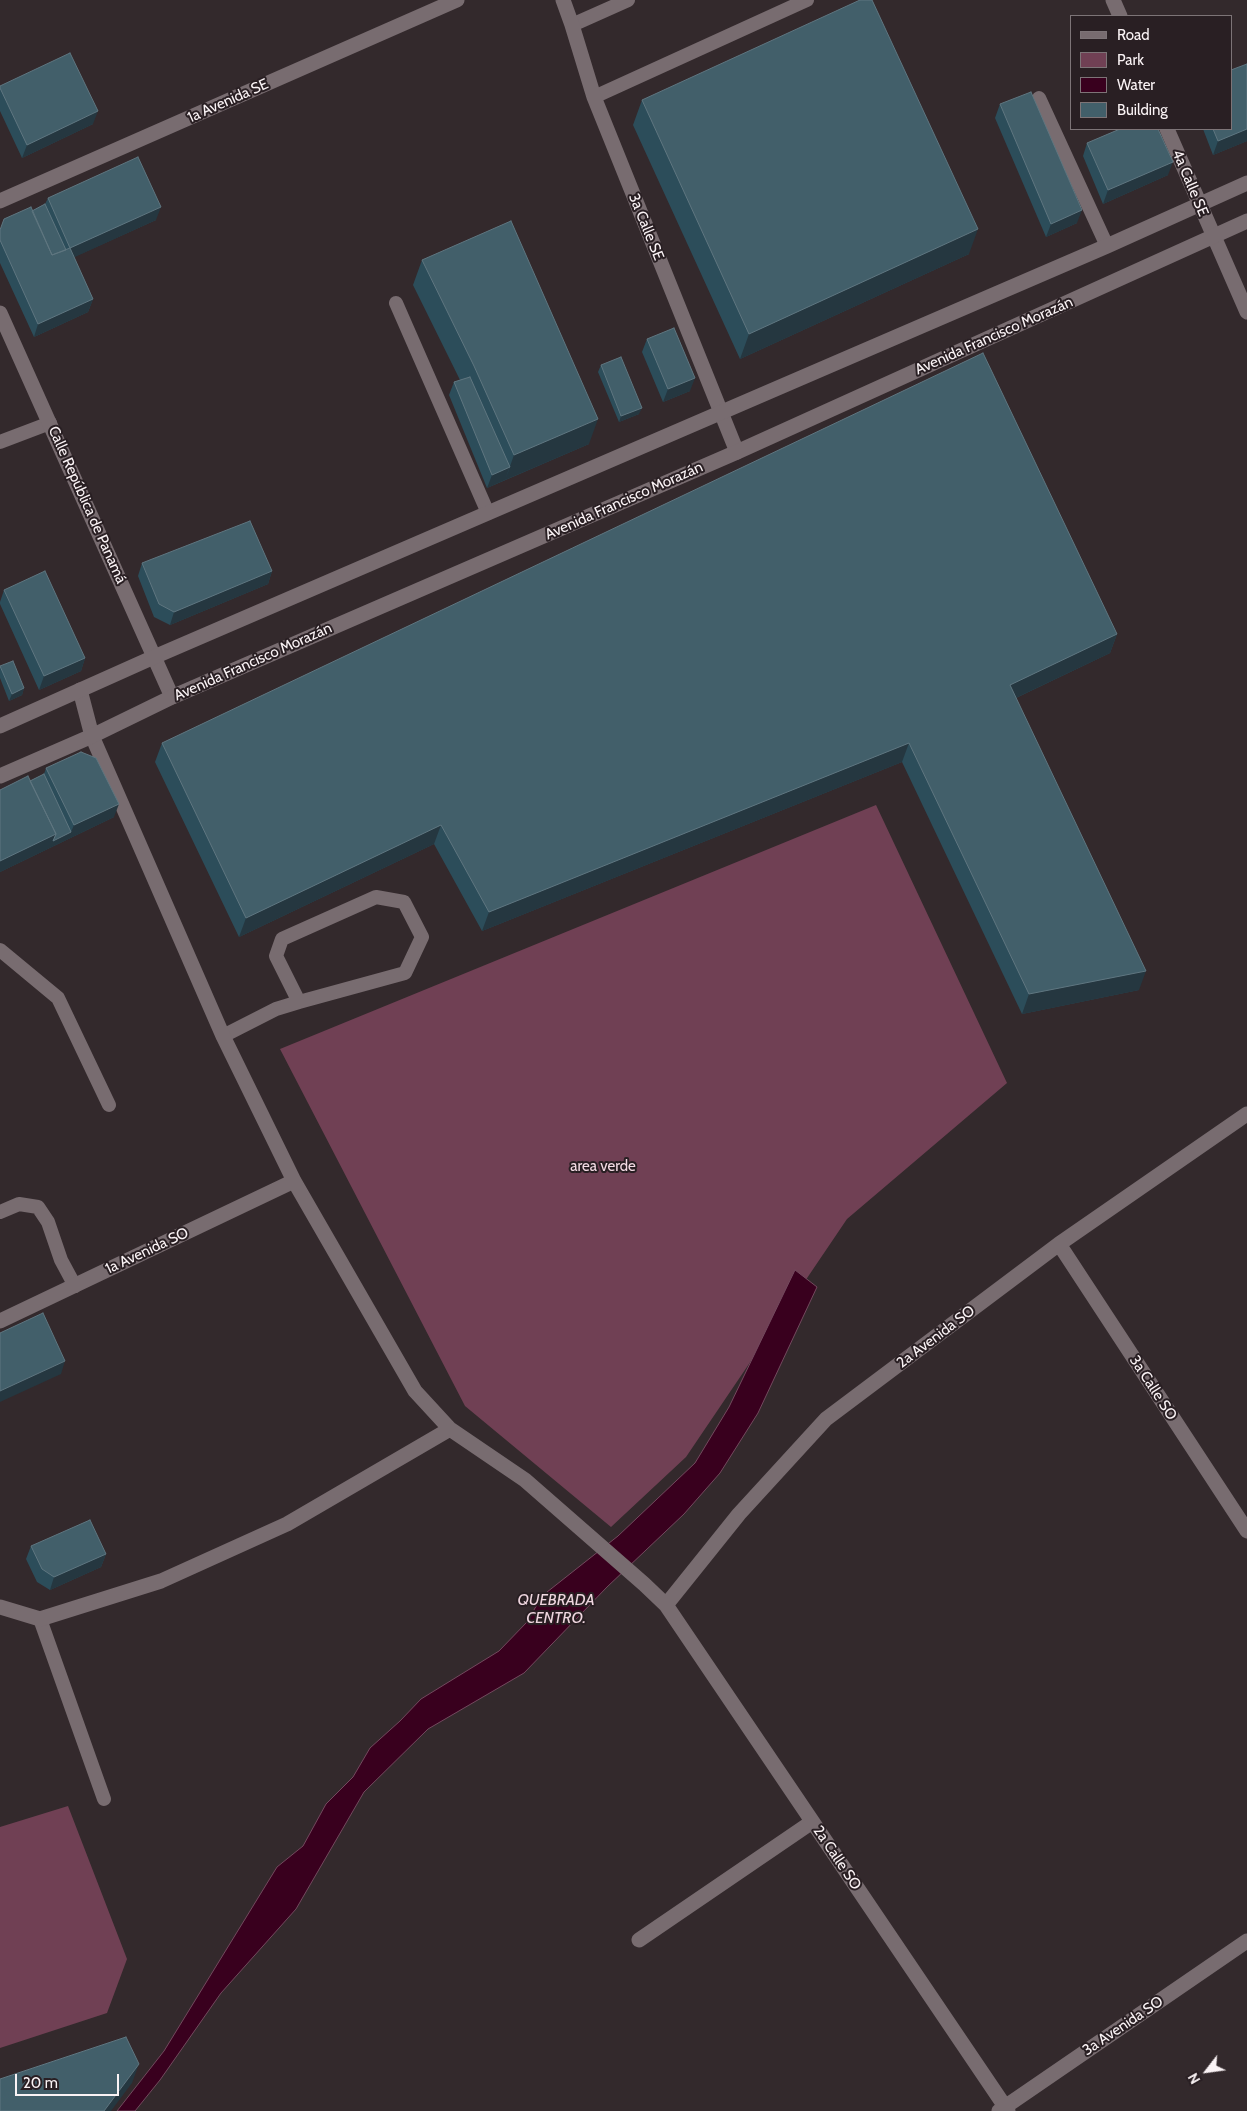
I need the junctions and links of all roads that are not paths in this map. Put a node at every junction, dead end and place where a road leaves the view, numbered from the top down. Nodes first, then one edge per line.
1 (457, 0) edge
2 (562, 0) edge
3 (628, 0) edge
4 (807, 0) edge
5 (1113, 0) edge
6 (1120, 15) edge
7 (572, 25) junction
8 (594, 97) junction
9 (1039, 98) dead end
10 (1167, 130) edge
11 (1247, 182) edge
12 (0, 202) edge
13 (1200, 205) junction
14 (1247, 221) edge
15 (1214, 236) junction
16 (1107, 246) junction
17 (396, 303) dead end
18 (1247, 312) edge
19 (0, 313) edge
20 (720, 413) junction
21 (50, 423) junction
22 (0, 442) edge
23 (737, 452) junction
24 (488, 513) junction
25 (154, 657) junction
26 (80, 690) junction
27 (172, 697) junction
28 (0, 726) edge
29 (92, 736) junction
30 (0, 776) edge
31 (0, 950) edge
32 (299, 1002) junction
33 (223, 1036) junction
34 (109, 1105) dead end
35 (1247, 1114) edge
36 (294, 1181) junction
37 (0, 1212) edge
38 (1059, 1244) junction
39 (75, 1286) junction
40 (0, 1321) edge
41 (450, 1429) junction
42 (1247, 1531) edge
43 (666, 1605) junction
44 (0, 1607) edge
45 (40, 1619) junction
46 (104, 1799) dead end
47 (812, 1822) junction
48 (639, 1940) dead end
49 (1247, 1942) edge
50 (1004, 2110) edge

1 - 12 street, 1a Avenida SE
2 - 7 street, 3a Calle SE
3 - 7 lane
4 - 8 lane
5 - 6 street
7 - 8 street, 3a Calle SE
8 - 20 street, 3a Calle SE
9 - 16 lane
10 - 13 street, 4a Calle SE
11 - 13 street
13 - 15 street, 4a Calle SE
13 - 16 street
14 - 15 street, Avenida Francisco Morazán
15 - 18 street, 4a Calle SE
15 - 23 street, Avenida Francisco Morazán
16 - 20 street
17 - 24 lane
19 - 21 street, Calle República de Panamá
20 - 23 street, 3a Calle SE
20 - 24 street
21 - 22 lane
21 - 25 street, Calle República de Panamá
23 - 27 street, Avenida Francisco Morazán
24 - 25 street
25 - 26 street
25 - 27 street, Calle República de Panamá
26 - 28 street
26 - 29 street, 2a Calle SO
27 - 29 street, Avenida Francisco Morazán
29 - 30 street, Avenida Francisco Morazán
29 - 33 street, 2a Calle SO
31 - 34 lane
32 - 32 lane
32 - 33 lane
33 - 36 street, 2a Calle SO
35 - 38 street, 2a Avenida SO
36 - 39 street, 1a Avenida SO
36 - 41 street, 2a Calle SO
37 - 39 lane
38 - 42 street, 3a Calle SO
38 - 43 street, 2a Avenida SO
39 - 40 street, 1a Avenida SO
41 - 43 street, 2a Calle SO
41 - 45 street
43 - 47 street, 2a Calle SO
44 - 45 street
45 - 46 lane
47 - 48 street
47 - 50 street, 2a Calle SO
49 - 50 street, 3a Avenida SO

